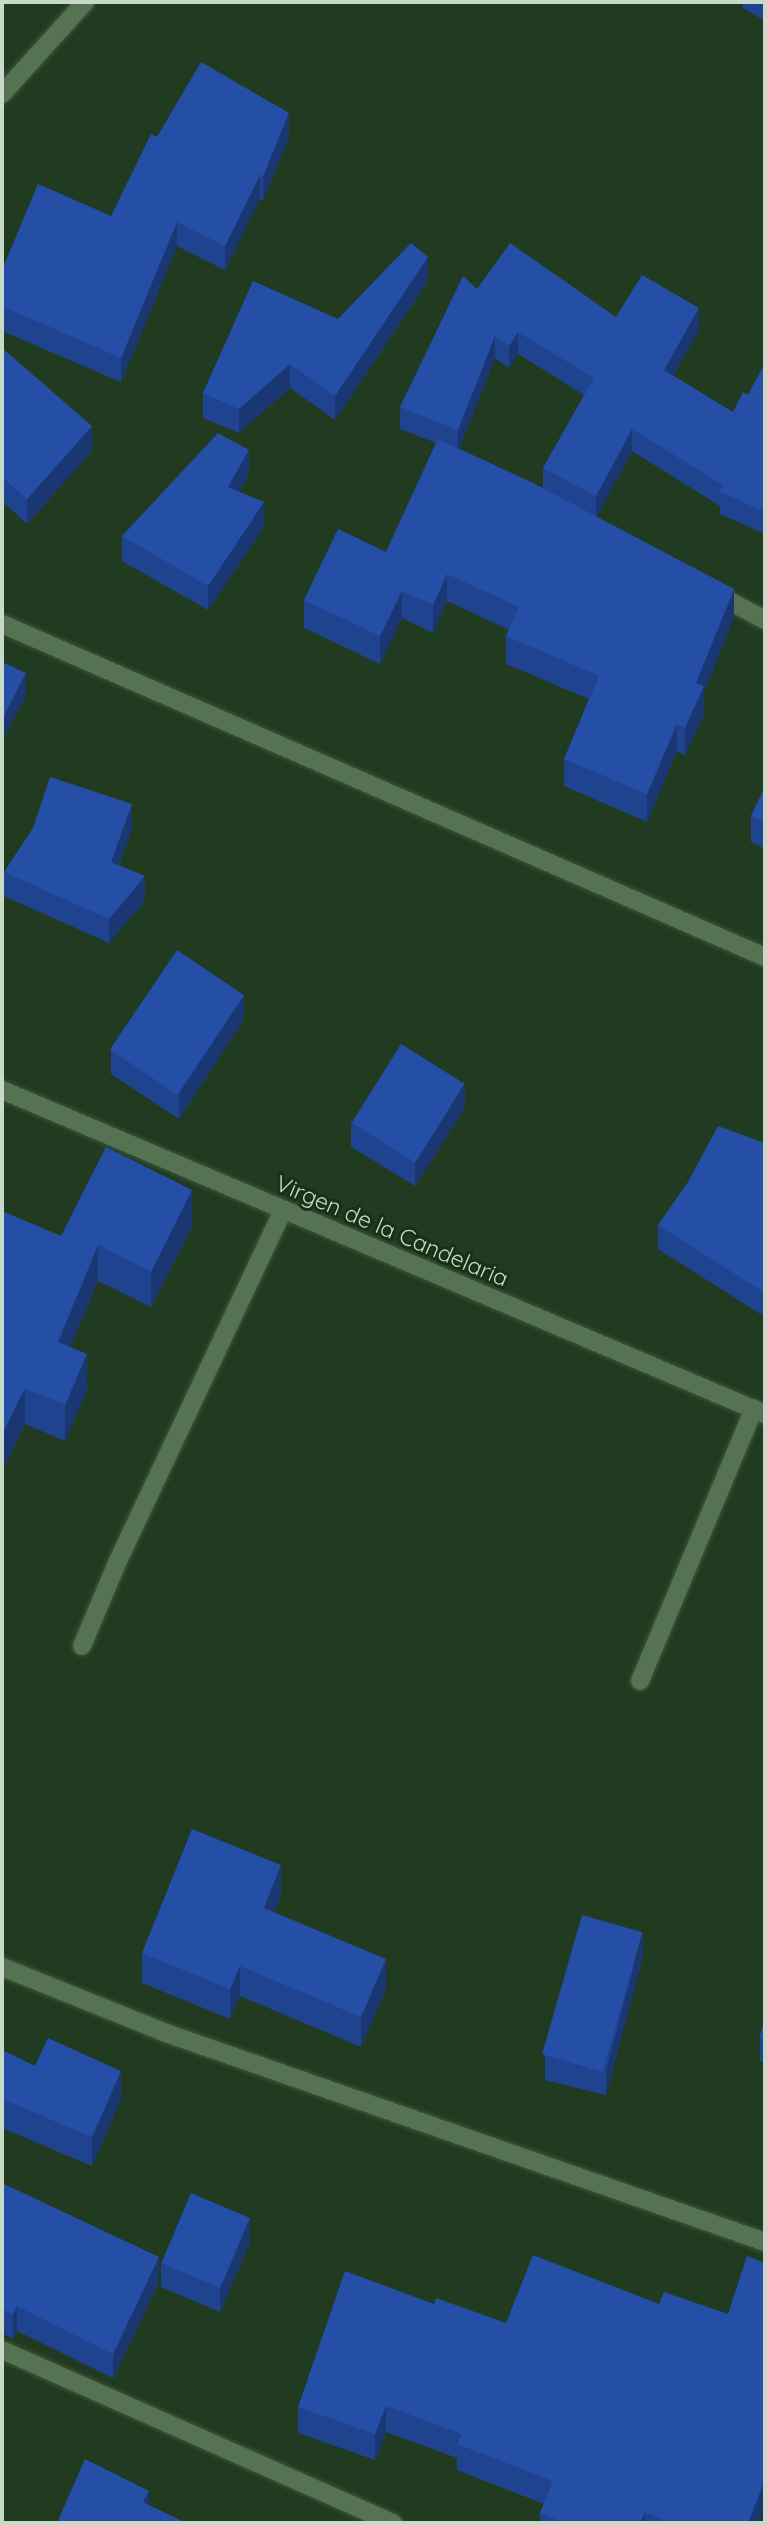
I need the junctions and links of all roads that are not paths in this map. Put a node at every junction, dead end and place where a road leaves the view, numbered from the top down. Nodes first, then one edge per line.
1 (85, 2) edge
2 (2, 94) edge
3 (704, 587) edge
4 (765, 620) edge
5 (2, 624) edge
6 (765, 957) edge
7 (2, 1090) edge
8 (283, 1211) junction
9 (759, 1412) edge
10 (82, 1646) dead end
11 (640, 1681) dead end
12 (2, 1967) edge
13 (765, 2242) edge
14 (2, 2350) edge
15 (393, 2523) edge

1 - 2 street
3 - 4 street
5 - 6 street
7 - 8 street, Virgen de la Candelaria
8 - 9 street, Virgen de la Candelaria
8 - 10 street
9 - 11 street
12 - 13 street
14 - 15 street

